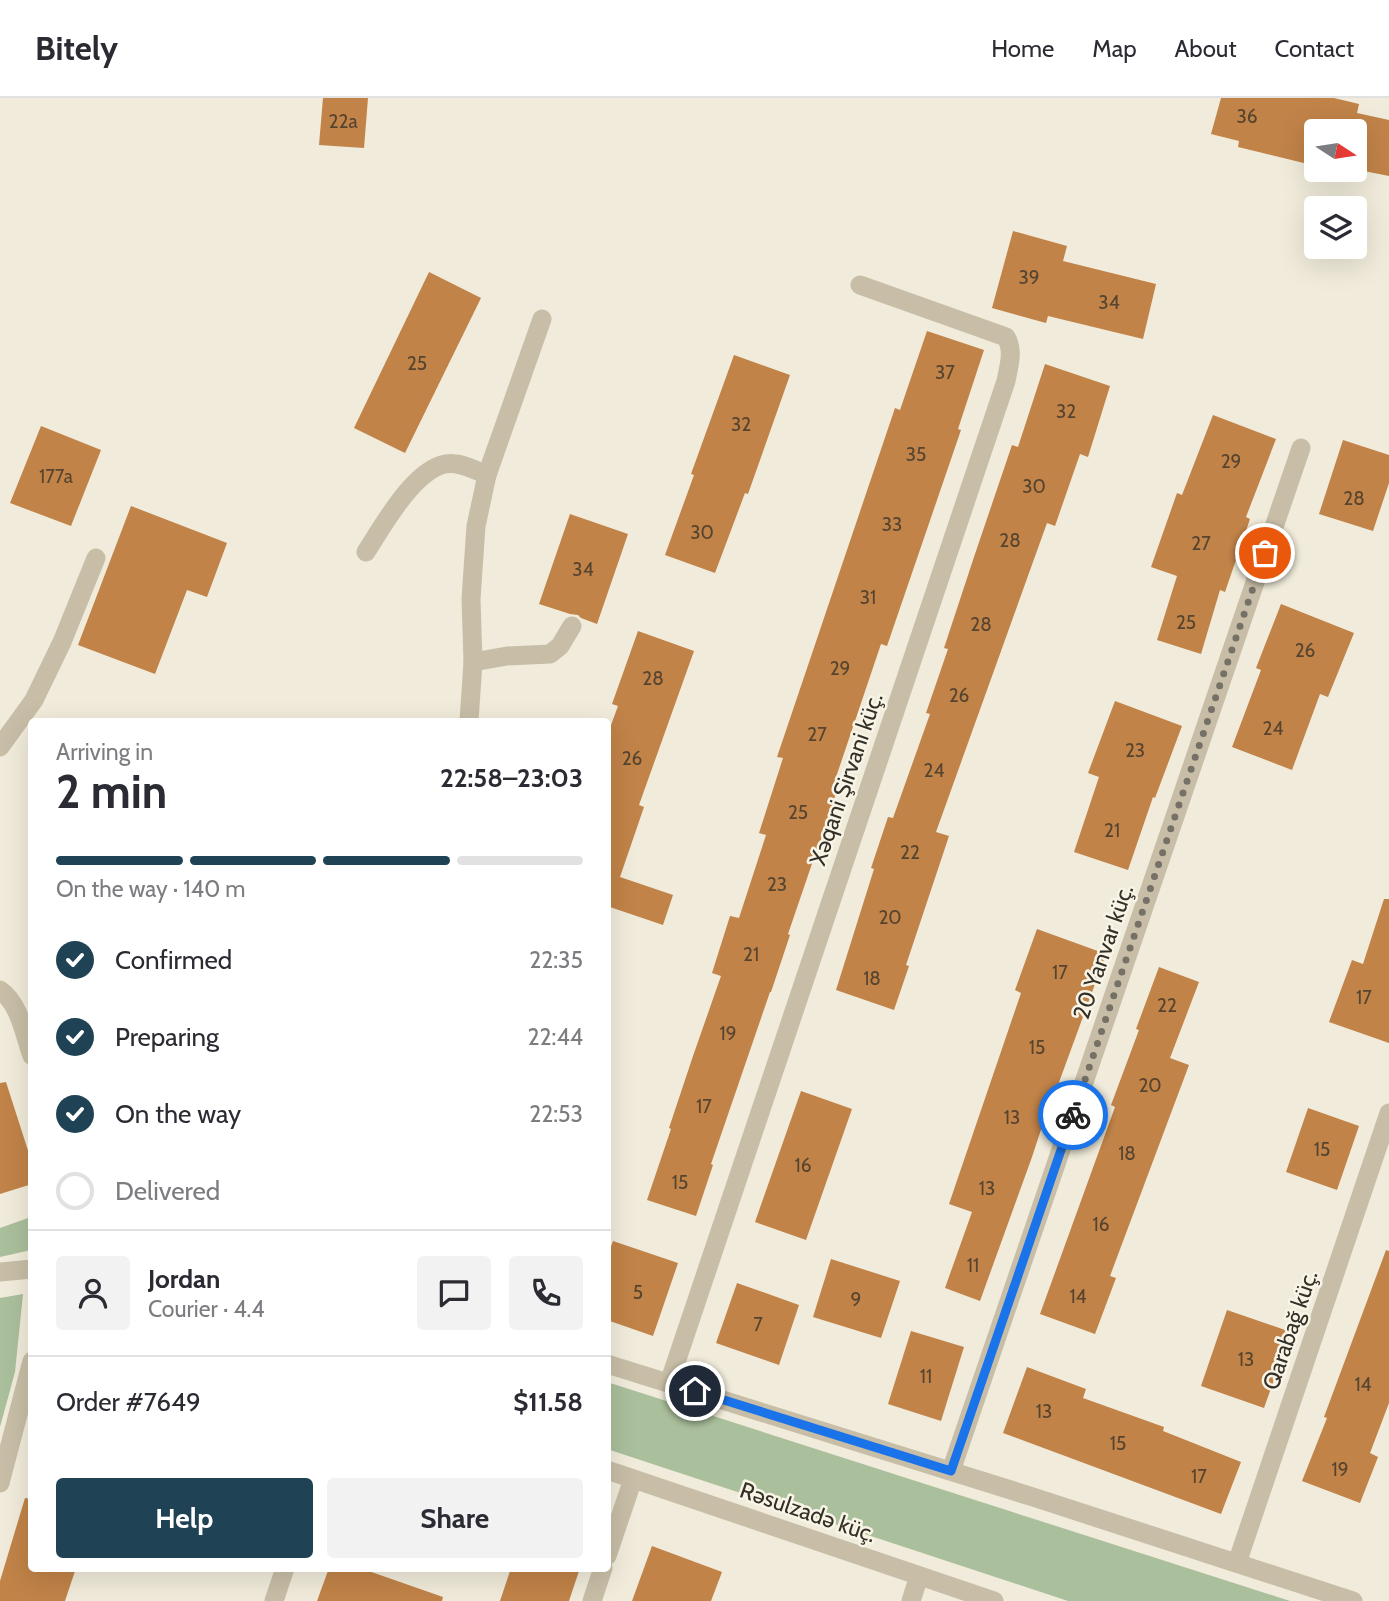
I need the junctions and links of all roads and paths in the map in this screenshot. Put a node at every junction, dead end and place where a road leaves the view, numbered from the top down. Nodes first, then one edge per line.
1 (860, 285) dead end
2 (542, 319) dead end
3 (1301, 448) dead end
4 (487, 475) junction
5 (366, 552) dead end
6 (96, 558) dead end
7 (572, 626) dead end
8 (473, 662) junction
9 (469, 718) edge
10 (0, 747) edge
11 (0, 990) edge
12 (28, 1044) edge
13 (1389, 1113) edge
14 (28, 1269) edge
15 (0, 1272) edge
16 (611, 1365) edge
17 (28, 1376) edge
18 (669, 1383) junction
19 (611, 1471) edge
20 (951, 1471) junction
21 (633, 1479) junction
22 (0, 1483) edge
23 (611, 1544) edge
24 (1237, 1563) junction
25 (284, 1572) edge
26 (602, 1572) edge
27 (919, 1576) junction
28 (274, 1601) edge
29 (593, 1601) edge
30 (911, 1601) edge
31 (994, 1601) edge
32 (1353, 1601) edge

1 - 18 street, Xəqani Şirvani küç.
2 - 4 street
3 - 20 street, 20 Yanvar küç.
4 - 5 street
4 - 8 street
6 - 10 street
7 - 8 street
8 - 9 street
11 - 12 street
13 - 24 street, Qarabağ küç.
14 - 15 street
16 - 18 street
17 - 22 street
18 - 20 street
19 - 21 street, Rəsulzadə küç.
20 - 24 street
21 - 23 street
21 - 27 street, Rəsulzadə küç.
24 - 32 street
25 - 28 street
26 - 29 street
27 - 30 street
27 - 31 street, Rəsulzadə küç.

